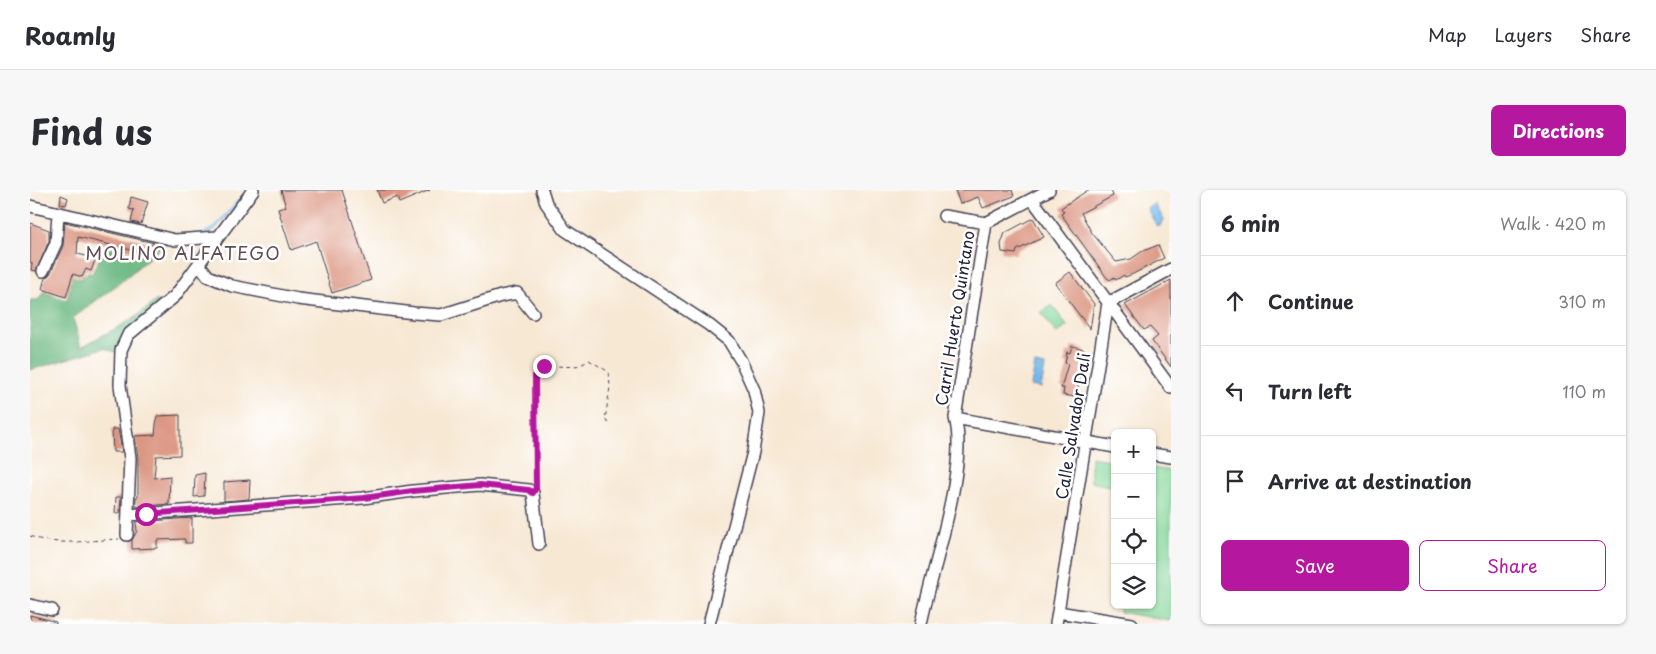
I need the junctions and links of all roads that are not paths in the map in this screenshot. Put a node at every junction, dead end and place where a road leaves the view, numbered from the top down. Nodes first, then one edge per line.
1 (253, 190) edge
2 (542, 190) edge
3 (1049, 190) edge
4 (1032, 199) junction
5 (30, 206) edge
6 (58, 214) junction
7 (944, 216) dead end
8 (986, 223) junction
9 (216, 237) junction
10 (199, 264) junction
11 (1171, 269) edge
12 (44, 271) dead end
13 (1108, 303) junction
14 (533, 313) dead end
15 (1167, 375) edge
16 (1171, 388) edge
17 (955, 418) junction
18 (1086, 441) junction
19 (1111, 446) edge
20 (1156, 455) edge
21 (1171, 457) edge
22 (128, 515) junction
23 (127, 535) road end
24 (539, 544) dead end
25 (30, 605) edge
26 (52, 610) dead end
27 (1058, 612) junction
28 (709, 624) edge
29 (921, 624) edge
30 (1056, 624) edge
31 (1132, 624) edge

1 - 9 street
2 - 28 street
3 - 4 street
4 - 8 street
4 - 13 street
5 - 6 street
6 - 9 street
6 - 12 street
7 - 8 street
8 - 17 street, Carril Huerto Quintano
9 - 10 street
10 - 14 street
10 - 22 street
11 - 13 street
13 - 15 street
13 - 18 street, Calle Salvador Dali
15 - 16 street
17 - 18 street
17 - 29 street, Carril Huerto Quintano
18 - 19 street
18 - 27 street, Calle Salvador Dali
20 - 21 street
22 - 23 street
22 - 24 street
25 - 26 street
27 - 30 street, Calle Salvador Dali
27 - 31 street

